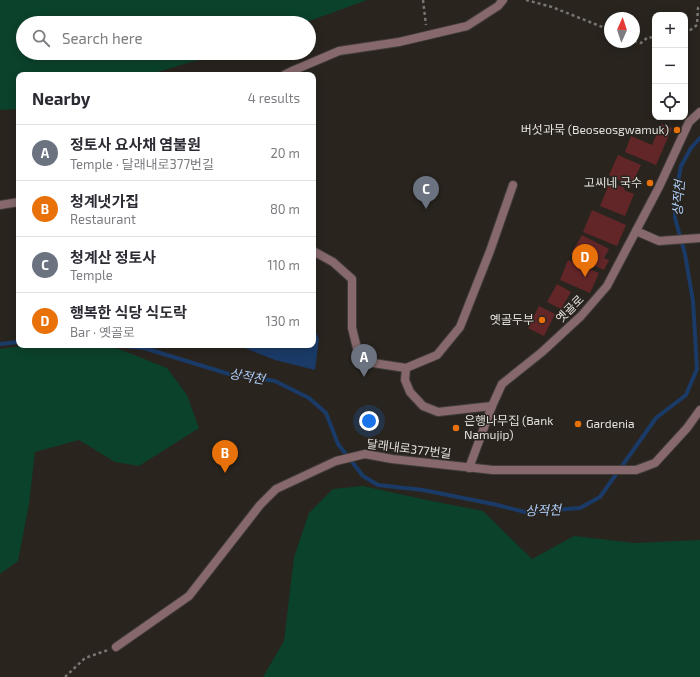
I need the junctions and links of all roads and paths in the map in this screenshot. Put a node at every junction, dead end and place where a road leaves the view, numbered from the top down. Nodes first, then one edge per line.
1 (423, 0) edge
2 (503, 0) edge
3 (526, 0) edge
4 (700, 5) edge
5 (604, 28) edge
6 (688, 32) edge
7 (427, 35) junction
8 (652, 38) edge
9 (640, 43) edge
10 (290, 72) edge
11 (700, 112) edge
12 (513, 185) dead end
13 (16, 202) edge
14 (0, 205) edge
15 (636, 231) junction
16 (698, 238) edge
17 (316, 253) edge
18 (406, 368) junction
19 (492, 406) junction
20 (700, 410) edge
21 (469, 468) junction
22 (116, 647) joint
23 (65, 677) edge

1 - 7 path
2 - 7 street
3 - 5 path
4 - 6 path
7 - 10 street
8 - 9 path
11 - 15 street, 옛골로
12 - 18 street
13 - 14 street
15 - 16 street
15 - 19 street, 옛골로
17 - 18 street
18 - 19 street
19 - 21 street, 옛골로
20 - 21 street, 달래내로377번길
21 - 22 street, 달래내로377번길
22 - 23 path

